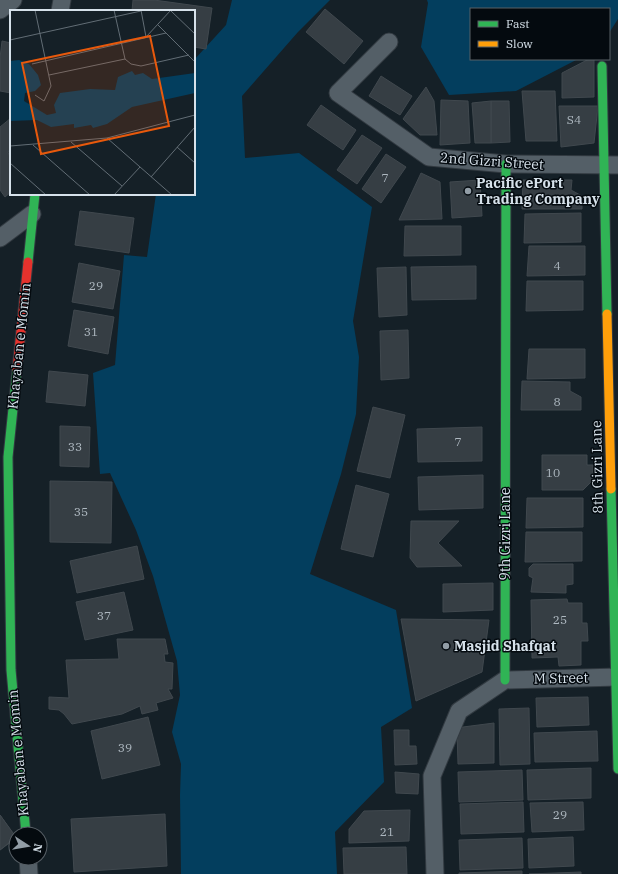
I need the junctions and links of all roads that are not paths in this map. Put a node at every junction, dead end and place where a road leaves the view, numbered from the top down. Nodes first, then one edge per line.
1 (13, 0) edge
2 (62, 0) edge
3 (0, 10) edge
4 (60, 10) edge
5 (389, 42) dead end
6 (602, 66) dead end
7 (506, 164) junction
8 (610, 166) edge
9 (35, 195) edge
10 (32, 214) junction
11 (0, 238) edge
12 (4, 460) edge
13 (617, 677) edge
14 (505, 680) junction
15 (618, 768) edge
16 (25, 826) edge
17 (435, 874) edge

1 - 3 street
2 - 4 street
5 - 7 street, 2nd Gizri Street
6 - 8 street, 8th Gizri Lane
7 - 8 street, 2nd Gizri Street
7 - 14 street, 9th Gizri Lane
8 - 13 street, 8th Gizri Lane
9 - 10 street, Khayaban e Momin
10 - 11 street
10 - 12 street, Khayaban e Momin
12 - 16 street, Khayaban e Momin
13 - 14 street, M Street
13 - 15 street, 8th Gizri Lane
14 - 17 street

